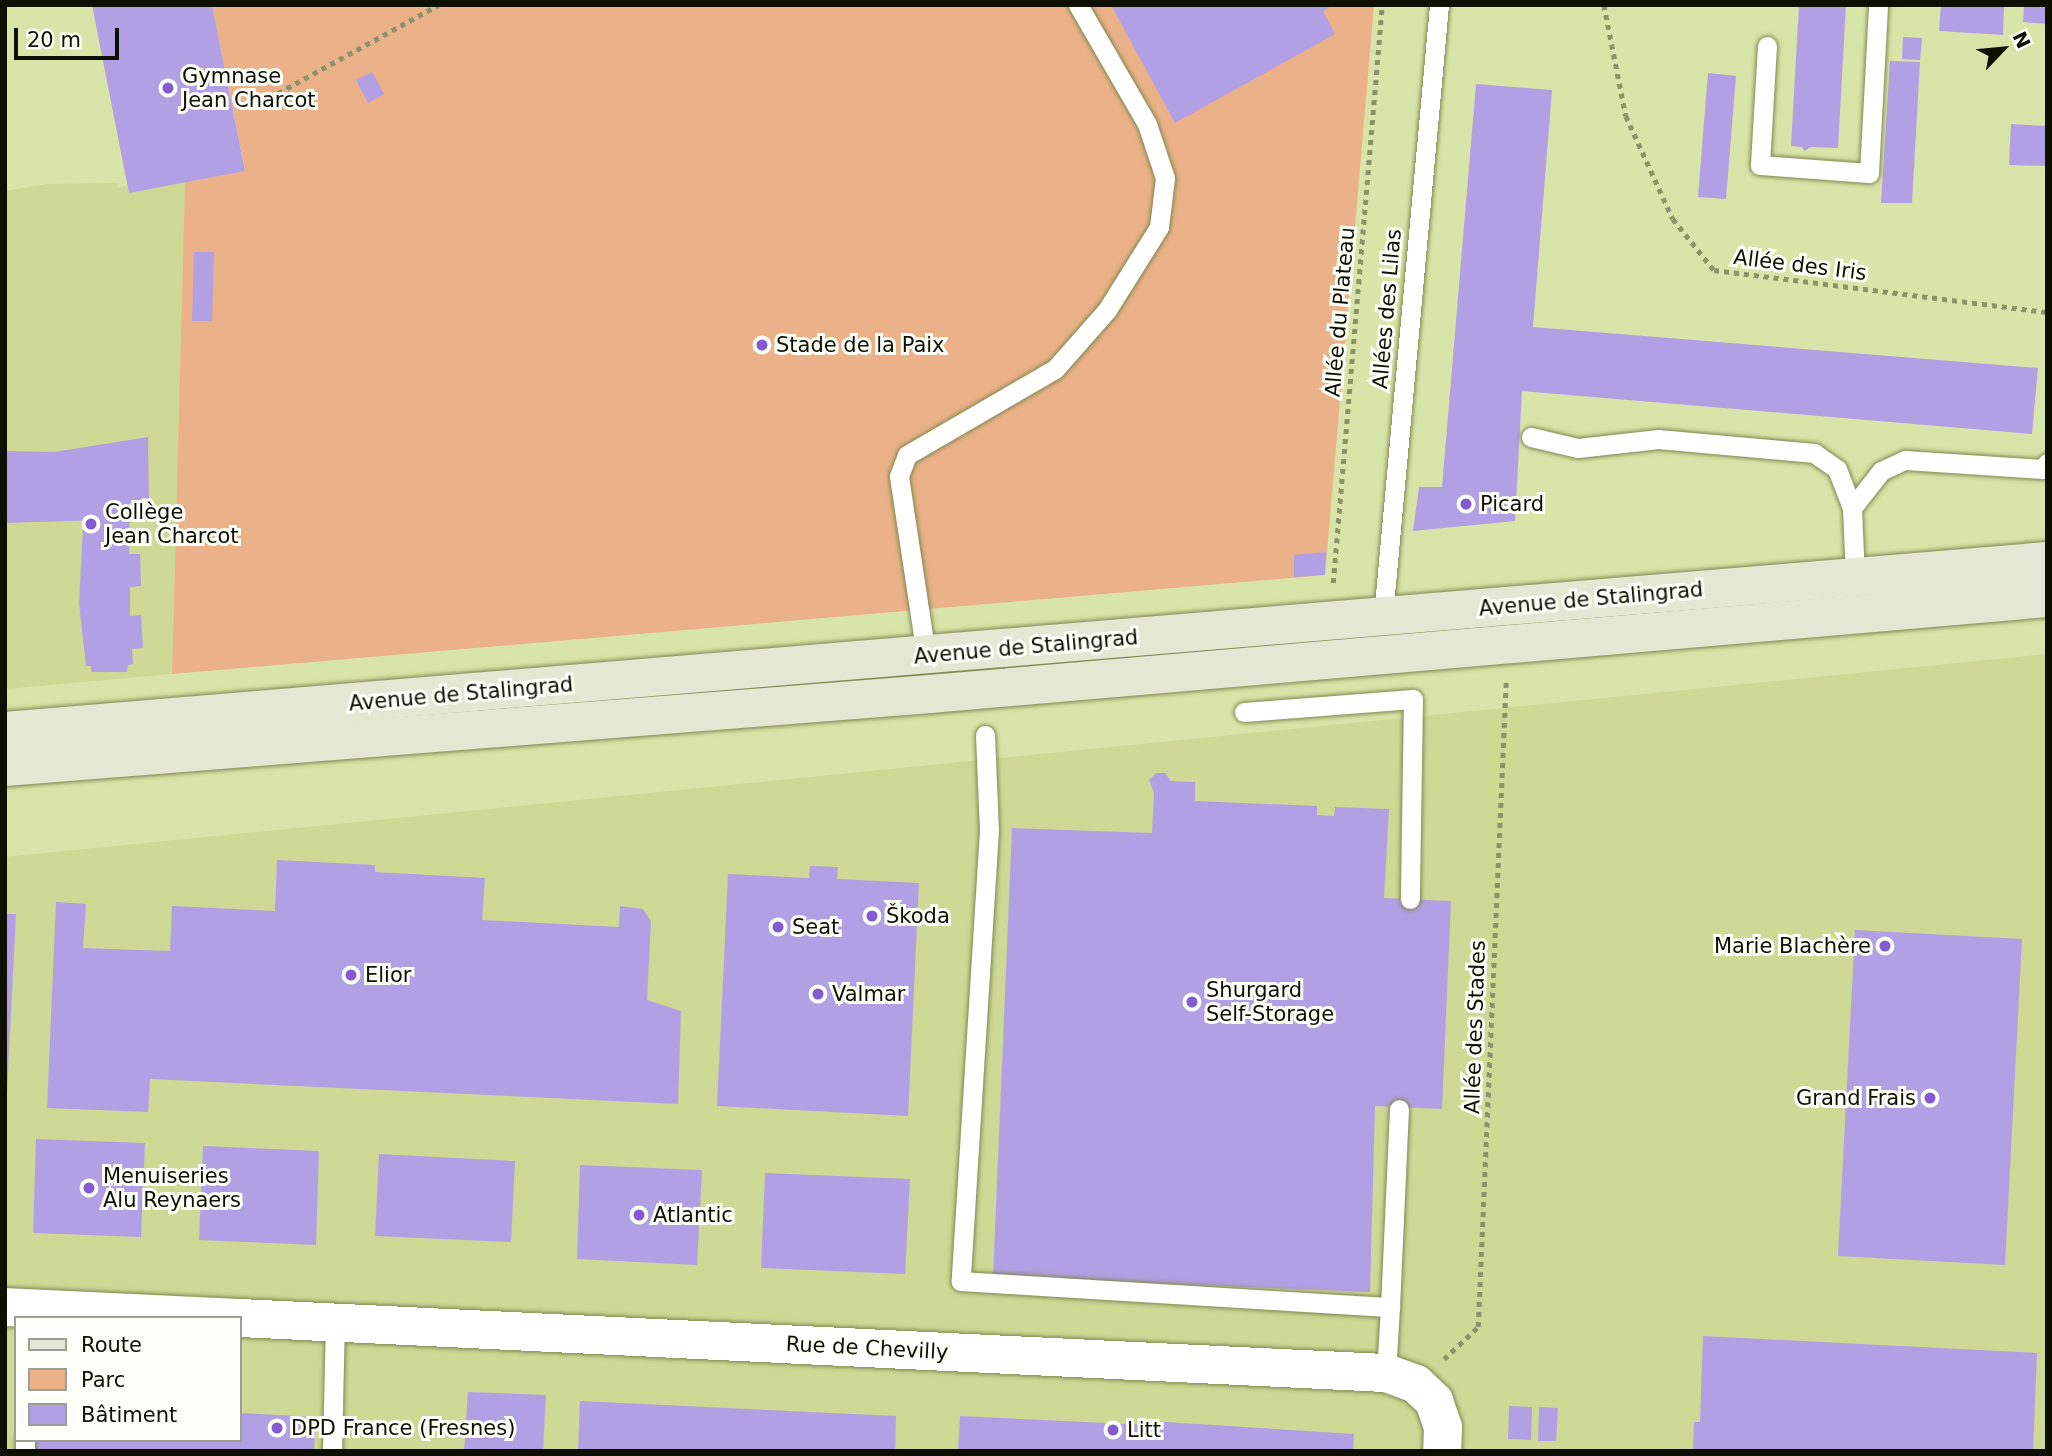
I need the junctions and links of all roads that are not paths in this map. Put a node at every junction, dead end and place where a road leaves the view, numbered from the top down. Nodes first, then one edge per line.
1 (1078, 5) edge
2 (1438, 5) edge
3 (1878, 5) edge
4 (1767, 46) dead end
5 (1531, 437) dead end
6 (2047, 463) edge
7 (1852, 508) junction
8 (2047, 561) edge
9 (1855, 577) junction
10 (2047, 598) edge
11 (1383, 616) junction
12 (926, 655) junction
13 (1244, 712) dead end
14 (5, 731) edge
15 (985, 735) dead end
16 (5, 766) edge
17 (1410, 899) dead end
18 (1399, 1109) dead end
19 (1390, 1307) junction
20 (21, 1311) edge
21 (176, 1316) edge
22 (242, 1318) edge
23 (335, 1322) junction
24 (1401, 1379) junction
25 (332, 1451) edge
26 (1443, 1451) edge

1 - 12 lane
2 - 11 lane, Allées des Lilas
3 - 4 lane
5 - 7 lane
6 - 7 lane
7 - 9 lane
8 - 9 main road, Avenue de Stalingrad
9 - 11 main road, Avenue de Stalingrad
10 - 16 main road, Avenue de Stalingrad
11 - 12 main road, Avenue de Stalingrad
12 - 14 main road, Avenue de Stalingrad
13 - 17 lane
15 - 19 lane
18 - 19 lane
19 - 24 lane
20 - 21 street, Rue de Chevilly
22 - 23 street, Rue de Chevilly
23 - 24 street, Rue de Chevilly
23 - 25 lane
24 - 26 street

